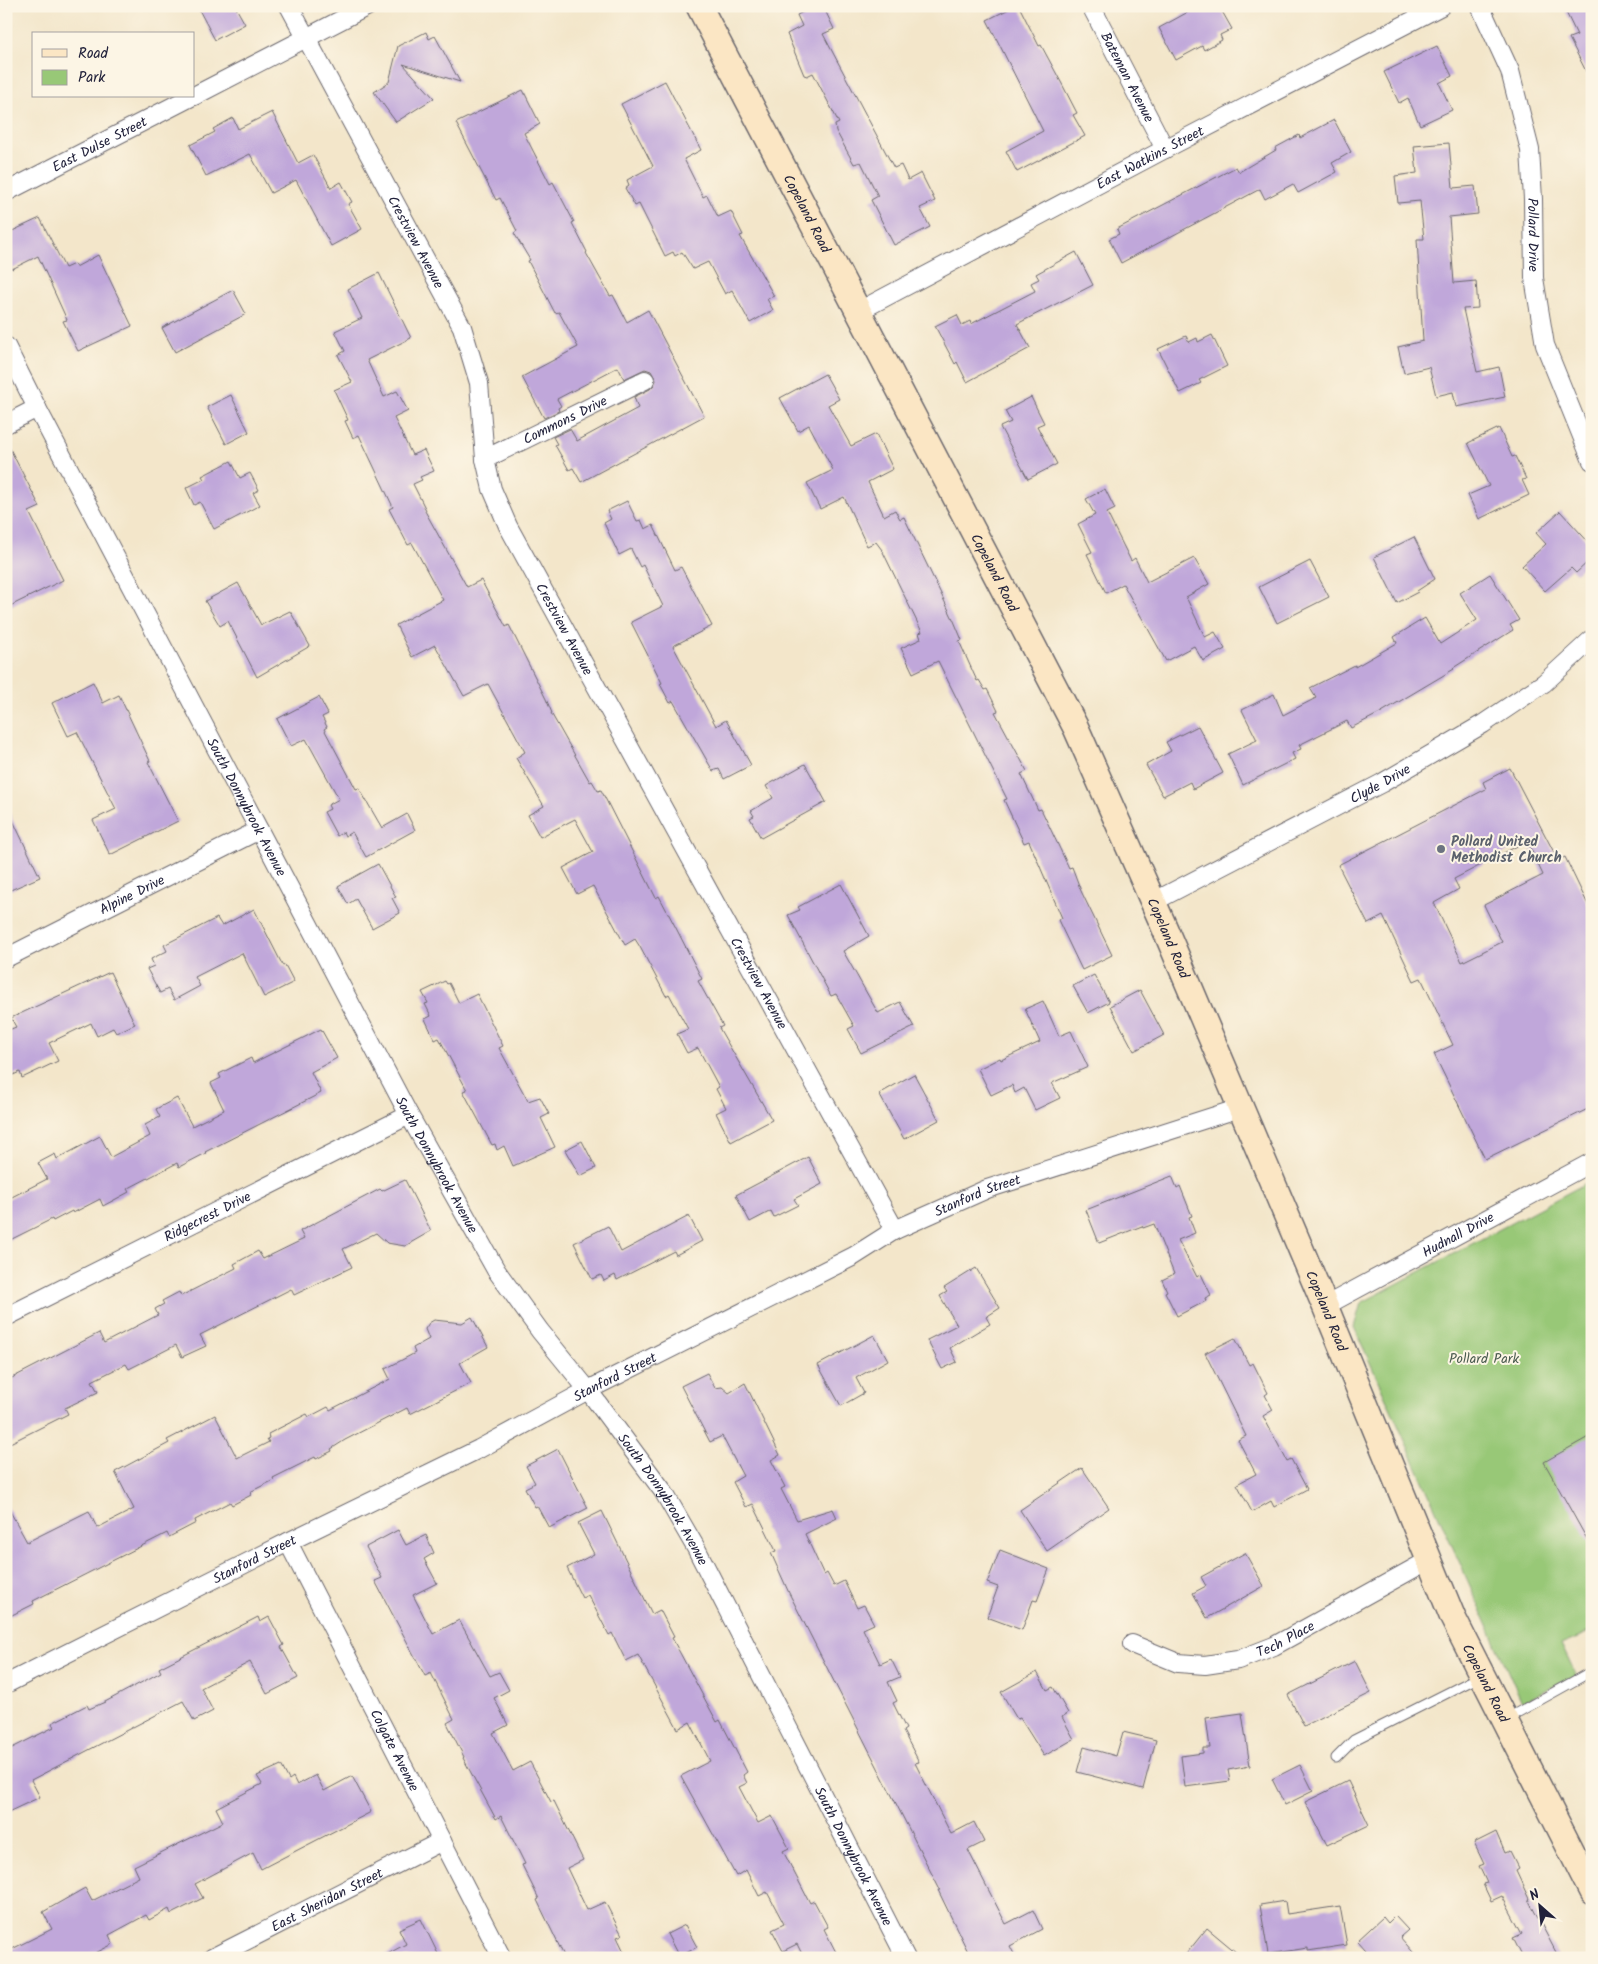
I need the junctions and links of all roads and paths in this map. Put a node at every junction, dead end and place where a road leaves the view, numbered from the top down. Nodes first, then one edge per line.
1 (289, 6) edge
2 (368, 6) edge
3 (699, 6) edge
4 (1091, 6) edge
5 (1441, 6) edge
6 (1480, 6) edge
7 (306, 39) junction
8 (195, 95) edge
9 (190, 98) edge
10 (1165, 149) junction
11 (6, 192) edge
12 (859, 311) junction
13 (6, 346) edge
14 (645, 380) dead end
15 (38, 408) junction
16 (6, 424) edge
17 (485, 459) junction
18 (1592, 461) edge
19 (1592, 640) edge
20 (259, 830) junction
21 (1153, 902) junction
22 (6, 958) edge
23 (1240, 1108) junction
24 (409, 1115) junction
25 (1592, 1162) edge
26 (895, 1230) junction
27 (1325, 1306) junction
28 (6, 1317) edge
29 (588, 1390) junction
30 (288, 1542) junction
31 (1429, 1560) junction
32 (1132, 1644) dead end
33 (1592, 1672) edge
34 (1481, 1676) junction
35 (6, 1684) edge
36 (1504, 1720) junction
37 (1336, 1758) dead end
38 (442, 1841) junction
39 (1592, 1892) edge
40 (212, 1958) edge
41 (502, 1958) edge
42 (906, 1958) edge

1 - 7 street, Crestview Avenue
2 - 7 street, East Dulse Street
3 - 12 street, Copeland Road
4 - 10 street, Bateman Avenue
5 - 10 street, East Watkins Street
6 - 18 street, Pollard Drive
7 - 8 street, East Dulse Street
7 - 17 street, Crestview Avenue
9 - 11 street, East Dulse Street
10 - 12 street, East Watkins Street
12 - 21 street, Copeland Road
13 - 15 street, South Donnybrook Avenue
14 - 17 street, Commons Drive
15 - 16 street
15 - 20 street, South Donnybrook Avenue
17 - 26 street, Crestview Avenue
19 - 21 street, Clyde Drive
20 - 22 street, Alpine Drive
20 - 24 street, South Donnybrook Avenue
21 - 23 street, Copeland Road
23 - 26 street, Stanford Street
23 - 27 street, Copeland Road
24 - 28 street, Ridgecrest Drive
24 - 29 street, South Donnybrook Avenue
25 - 27 street, Hudnall Drive
26 - 29 street, Stanford Street
27 - 31 street, Copeland Road
29 - 30 street, Stanford Street
29 - 42 street, South Donnybrook Avenue
30 - 35 street, Stanford Street
30 - 38 street, Colgate Avenue
31 - 32 street, Tech Place
31 - 34 street, Copeland Road
33 - 36 lane
34 - 36 street, Copeland Road
34 - 37 lane
36 - 39 street, Copeland Road
38 - 40 street, East Sheridan Street
38 - 41 street, Colgate Avenue

